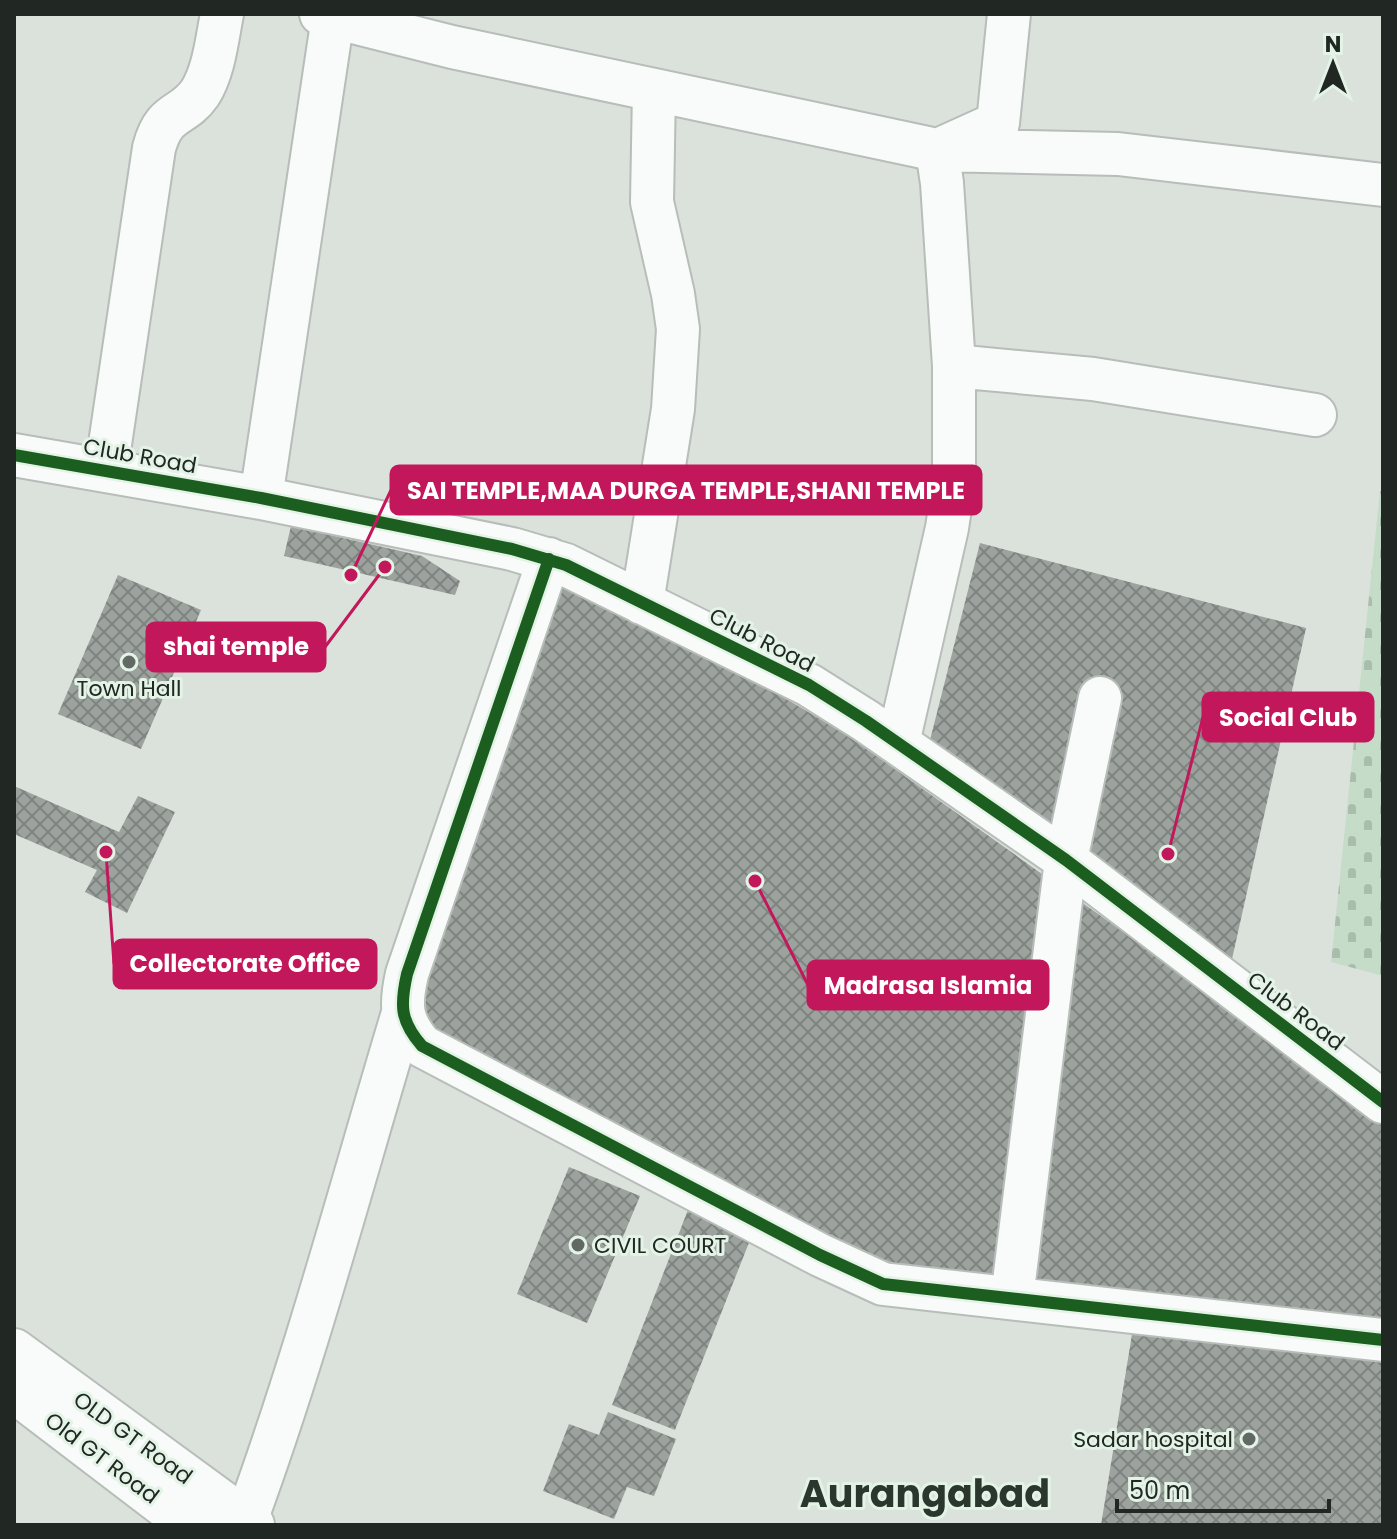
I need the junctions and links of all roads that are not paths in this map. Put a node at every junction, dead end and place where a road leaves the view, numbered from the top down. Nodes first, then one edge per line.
1 (222, 14) edge
2 (1009, 14) edge
3 (327, 15) edge
4 (654, 90) junction
5 (937, 150) junction
6 (1383, 185) edge
7 (954, 366) junction
8 (1315, 415) dead end
9 (14, 455) edge
10 (106, 471) junction
11 (261, 498) junction
12 (549, 559) junction
13 (642, 603) junction
14 (1100, 698) dead end
15 (898, 743) junction
16 (1066, 860) junction
17 (403, 1013) junction
18 (1383, 1102) edge
19 (1012, 1298) junction
20 (1383, 1340) edge
21 (14, 1351) edge
22 (14, 1390) edge
23 (249, 1523) edge
24 (191, 1525) edge

1 - 10 street
2 - 5 street
3 - 4 street
3 - 11 street
4 - 5 street
4 - 13 street
5 - 6 street
5 - 7 street
7 - 8 street
7 - 15 street
9 - 10 street, Club Road
10 - 11 street, Club Road
11 - 12 street, Club Road
12 - 13 street, Club Road
12 - 17 street
13 - 15 street, Club Road
14 - 16 street
15 - 16 street, Club Road
16 - 18 street, Club Road
16 - 19 street
17 - 19 street
17 - 23 street
19 - 20 street
21 - 23 main road, OLD GT Road
22 - 24 main road, Old GT Road

